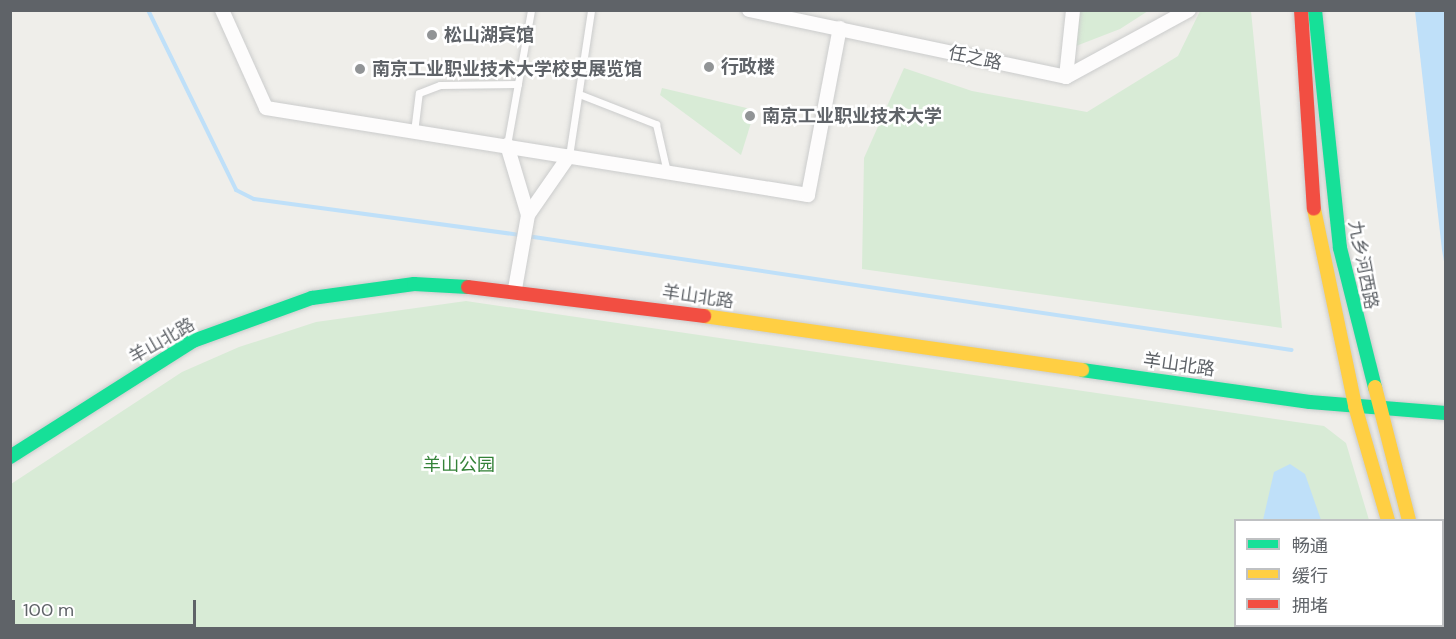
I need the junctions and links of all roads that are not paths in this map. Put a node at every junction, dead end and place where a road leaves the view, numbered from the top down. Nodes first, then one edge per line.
1 (222, 10) edge
2 (531, 10) edge
3 (591, 10) edge
4 (1073, 10) edge
5 (1300, 10) edge
6 (1315, 10) edge
7 (754, 11) edge
8 (1189, 12) edge
9 (840, 28) junction
10 (1066, 77) junction
11 (518, 84) junction
12 (579, 94) junction
13 (414, 132) junction
14 (507, 145) junction
15 (569, 156) junction
16 (667, 172) junction
17 (528, 215) junction
18 (515, 289) junction
19 (1355, 406) junction
20 (1379, 411) junction
21 (1446, 413) edge
22 (10, 457) edge
23 (1388, 519) edge
24 (1409, 519) edge

1 - 13 street
2 - 11 lane
3 - 12 lane
4 - 10 street
5 - 19 street, 九乡河西路
6 - 20 street, 九乡河西路
7 - 9 street, 任之路
8 - 10 street
9 - 10 street, 任之路
9 - 16 street
11 - 13 lane
11 - 14 lane
12 - 15 lane
12 - 16 lane
13 - 14 street
14 - 15 street
14 - 17 street
15 - 16 street
15 - 17 street
17 - 18 street
18 - 19 street, 羊山北路
18 - 22 street, 羊山北路
19 - 20 street, 羊山北路
19 - 23 street, 九乡河西路
20 - 21 street, 羊山北路
20 - 24 street, 九乡河西路

